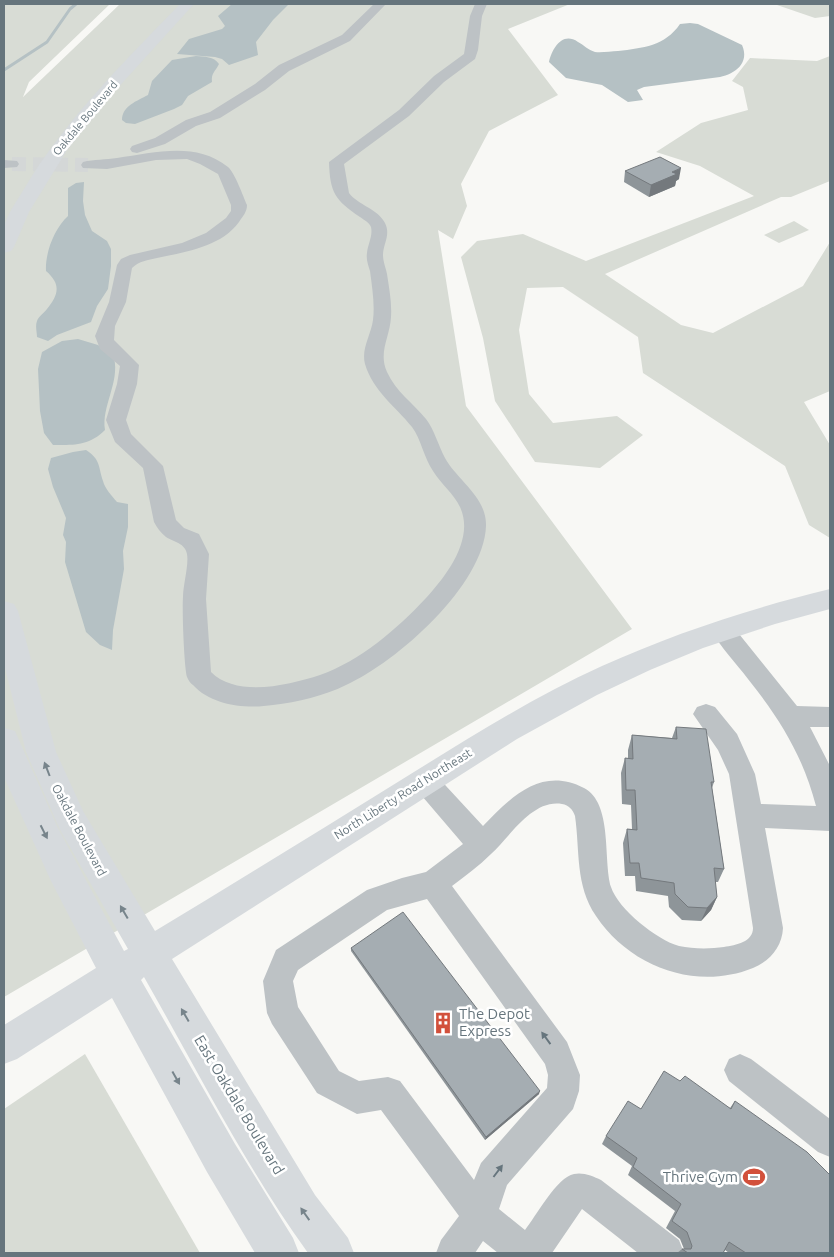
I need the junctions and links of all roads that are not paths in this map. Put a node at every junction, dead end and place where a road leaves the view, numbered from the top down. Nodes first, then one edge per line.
1 (187, 4) edge
2 (380, 4) edge
3 (481, 4) edge
4 (160, 141) junction
5 (181, 154) junction
6 (131, 158) junction
7 (88, 165) tunnel mouth
8 (4, 247) edge
9 (830, 598) edge
10 (4, 611) edge
11 (723, 630) junction
12 (706, 714) dead end
13 (791, 716) junction
14 (830, 718) edge
15 (4, 740) edge
16 (425, 781) junction
17 (830, 808) edge
18 (749, 816) junction
19 (830, 819) edge
20 (482, 845) junction
21 (433, 884) junction
22 (134, 964) junction
23 (4, 1046) edge
24 (740, 1070) dead end
25 (830, 1140) edge
26 (480, 1216) junction
27 (278, 1253) edge
28 (333, 1253) edge
29 (454, 1253) edge
30 (525, 1253) edge
31 (530, 1253) edge
32 (666, 1253) edge

1 - 8 main road, Oakdale Boulevard
2 - 4 street
3 - 5 street
4 - 5 street
4 - 6 street
5 - 6 street
6 - 7 street
9 - 11 main road, North Liberty Road Northeast
22 -> 10 main road, Oakdale Boulevard
11 - 13 street
11 - 16 main road, North Liberty Road Northeast
12 - 18 street
13 - 14 street
13 - 17 street
15 -> 22 main road
16 - 20 street
16 - 22 main road, North Liberty Road Northeast
18 - 19 street
18 - 20 street
20 - 21 street
26 -> 21 street
21 - 26 street
22 - 23 main road, North Liberty Road Northeast
22 -> 27 main road
28 -> 22 main road, East Oakdale Boulevard
24 - 25 street
26 - 29 street
26 - 30 street
31 - 32 street

